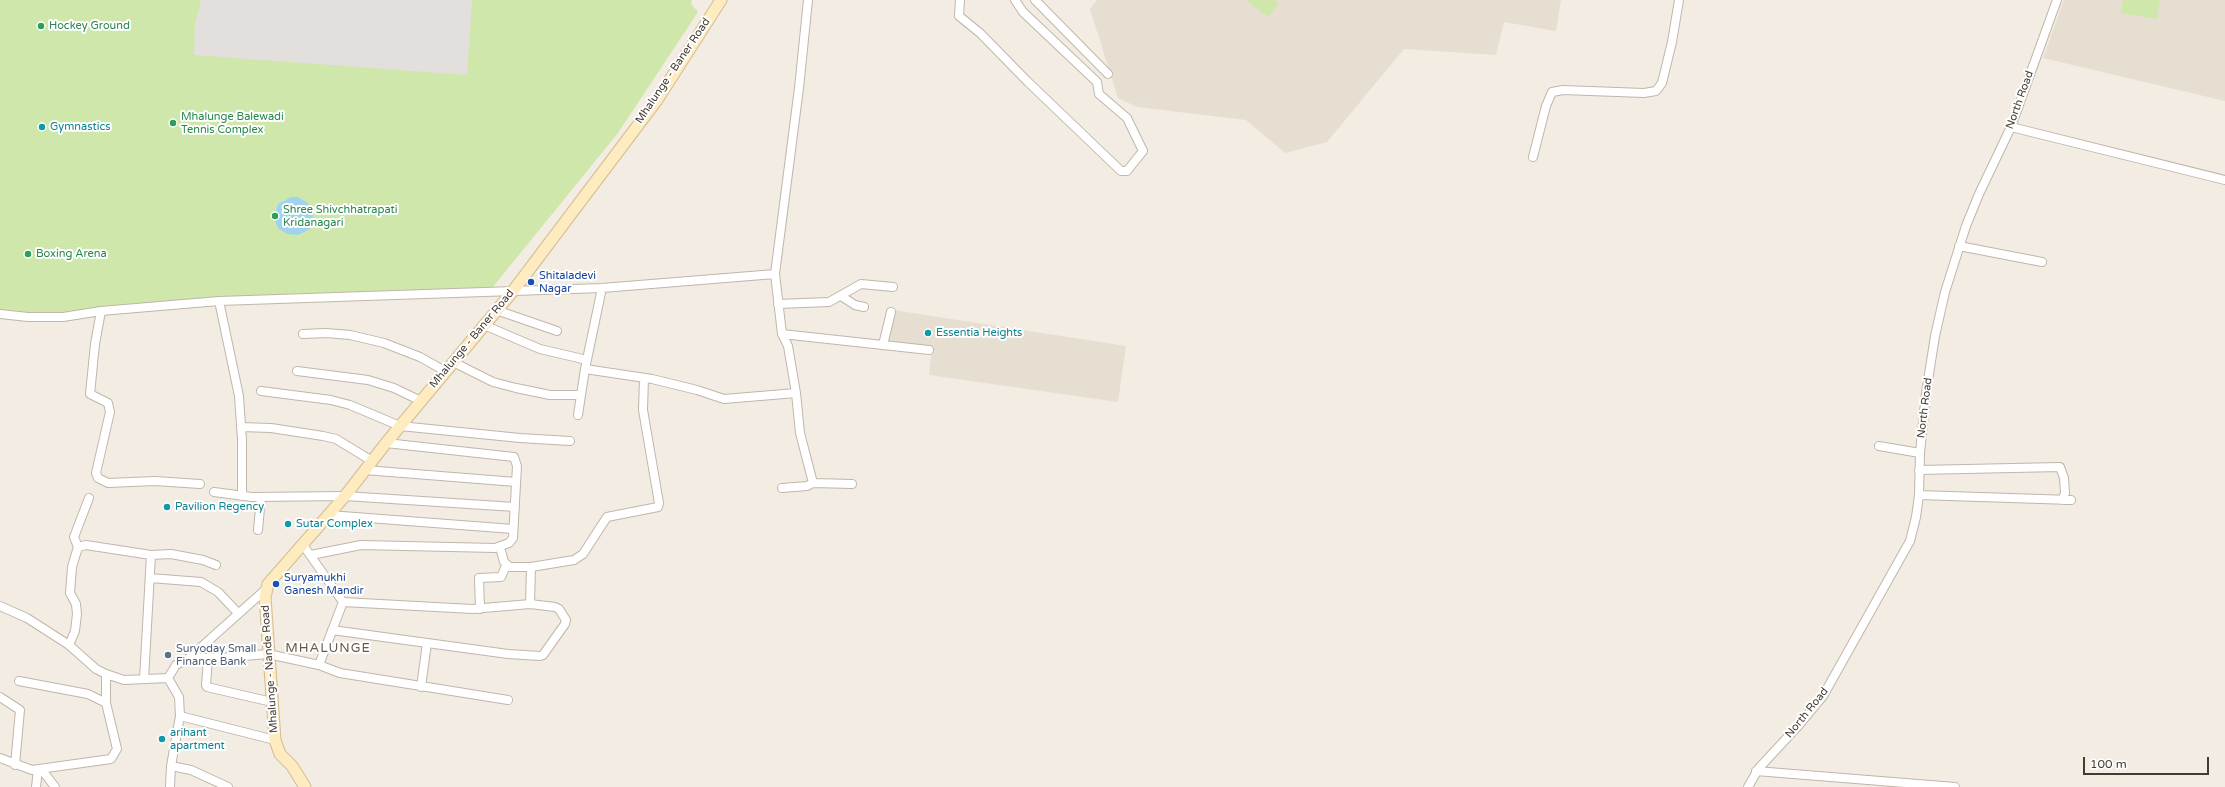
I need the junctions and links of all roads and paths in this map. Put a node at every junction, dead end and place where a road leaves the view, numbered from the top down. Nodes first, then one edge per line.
1 (721, 0) edge
2 (808, 0) edge
3 (960, 0) edge
4 (1015, 0) edge
5 (1034, 0) edge
6 (1679, 0) edge
7 (2057, 0) edge
8 (1108, 74) dead end
9 (2011, 127) junction
10 (1533, 157) dead end
11 (2225, 180) edge
12 (1959, 246) junction
13 (2042, 262) dead end
14 (775, 274) junction
15 (602, 288) junction
16 (893, 288) dead end
17 (513, 291) junction
18 (841, 296) junction
19 (219, 302) junction
20 (778, 304) junction
21 (864, 307) dead end
22 (496, 310) junction
23 (101, 311) junction
24 (891, 312) dead end
25 (0, 314) edge
26 (484, 325) junction
27 (557, 331) dead end
28 (303, 334) dead end
29 (782, 334) junction
30 (883, 345) junction
31 (929, 350) dead end
32 (587, 360) junction
33 (453, 362) junction
34 (585, 369) junction
35 (297, 371) dead end
36 (446, 371) junction
37 (644, 378) junction
38 (261, 391) dead end
39 (796, 393) junction
40 (581, 395) junction
41 (421, 401) junction
42 (578, 415) dead end
43 (400, 426) junction
44 (241, 427) junction
45 (570, 441) dead end
46 (386, 443) junction
47 (1879, 446) dead end
48 (1920, 453) junction
49 (369, 465) junction
50 (1919, 470) junction
51 (516, 482) junction
52 (813, 483) junction
53 (200, 484) dead end
54 (852, 484) dead end
55 (782, 488) dead end
56 (214, 492) dead end
57 (1919, 495) junction
58 (242, 496) junction
59 (261, 496) junction
60 (346, 496) junction
61 (89, 498) dead end
62 (2062, 500) junction
63 (2071, 500) dead end
64 (514, 508) junction
65 (329, 514) junction
66 (513, 528) junction
67 (258, 530) dead end
68 (303, 545) junction
69 (78, 547) junction
70 (500, 547) junction
71 (151, 555) junction
72 (311, 555) junction
73 (216, 565) dead end
74 (506, 566) junction
75 (531, 567) junction
76 (150, 578) junction
77 (265, 590) junction
78 (343, 602) junction
79 (530, 604) junction
80 (0, 606) edge
81 (480, 609) junction
82 (238, 613) junction
83 (332, 630) junction
84 (427, 643) junction
85 (69, 645) junction
86 (268, 654) junction
87 (189, 658) junction
88 (208, 658) junction
89 (319, 665) junction
90 (106, 674) junction
91 (168, 678) junction
92 (144, 679) junction
93 (19, 681) dead end
94 (421, 687) junction
95 (0, 697) edge
96 (508, 700) dead end
97 (272, 702) junction
98 (106, 703) junction
99 (180, 716) junction
100 (275, 740) junction
101 (0, 758) edge
102 (16, 765) junction
103 (171, 766) junction
104 (40, 770) junction
105 (1756, 771) junction
106 (36, 787) edge
107 (55, 787) edge
108 (170, 787) edge
109 (228, 787) edge
110 (305, 787) edge
111 (1748, 787) edge
112 (1955, 787) edge

1 - 17 main road, Mhalunge - Baner Road
2 - 14 street
3 - 4 street
5 - 8 street
6 - 10 street
7 - 9 street, North Road
9 - 11 street
9 - 12 street, North Road
12 - 13 street
12 - 48 street, North Road
14 - 15 street
14 - 20 street
15 - 17 street
15 - 32 street
16 - 18 street
17 - 19 street
17 - 22 main road, Mhalunge - Baner Road
18 - 20 street
18 - 21 street
19 - 23 street
19 - 44 street
20 - 29 street
22 - 26 main road, Mhalunge - Baner Road
22 - 27 street
23 - 25 street
23 - 53 street
24 - 30 street
26 - 32 street
26 - 33 main road, Mhalunge - Baner Road
28 - 36 street
29 - 30 street
29 - 39 street
30 - 31 street
32 - 34 street
33 - 36 main road, Mhalunge - Baner Road
33 - 40 street
34 - 37 street
34 - 40 street
35 - 41 street
36 - 41 main road, Mhalunge - Baner Road
37 - 39 street
37 - 75 street
38 - 43 street
39 - 52 street
40 - 42 street
41 - 43 main road, Mhalunge - Baner Road
43 - 45 street
43 - 46 main road, Mhalunge - Baner Road
44 - 49 street
44 - 58 street
46 - 49 main road, Mhalunge - Baner Road
46 - 51 street
47 - 48 street
48 - 50 street, North Road
49 - 51 street
49 - 60 main road, Mhalunge - Baner Road
50 - 57 street, North Road
50 - 62 street
51 - 64 street
52 - 54 street
52 - 55 street
56 - 58 street
57 - 62 street
57 - 105 street, North Road
58 - 59 street
59 - 60 street
59 - 67 street
60 - 64 street
60 - 65 main road, Mhalunge - Baner Road
61 - 69 street
62 - 63 street
64 - 66 street
65 - 66 street
65 - 68 main road, Mhalunge - Baner Road
66 - 70 street
68 - 72 street
68 - 77 main road, Mhalunge - Baner Road
69 - 71 street
69 - 85 street
70 - 72 street
70 - 74 street
71 - 73 street
71 - 76 street
72 - 78 street
74 - 75 street
74 - 81 street
75 - 79 street
76 - 82 street
76 - 92 street
77 - 82 street
77 - 86 main road, Mhalunge - Nande Road
78 - 81 street
78 - 83 street
79 - 81 street
79 - 84 street
80 - 85 street
82 - 87 street
83 - 84 street
83 - 89 street
84 - 94 street
85 - 90 street
86 - 88 street
86 - 89 street
86 - 97 main road, Mhalunge - Nande Road
87 - 88 street
87 - 91 street
88 - 97 street
89 - 94 street
90 - 92 street
90 - 98 street
91 - 92 street
91 - 99 street
93 - 98 street
94 - 96 street
95 - 102 street
97 - 100 main road, Mhalunge - Nande Road
98 - 104 street
99 - 100 street
99 - 103 street
100 - 110 main road, Mhalunge - Nande Road
101 - 102 street
102 - 104 street
103 - 108 street
103 - 109 street
104 - 106 street
104 - 107 street
105 - 111 street, North Road
105 - 112 street

